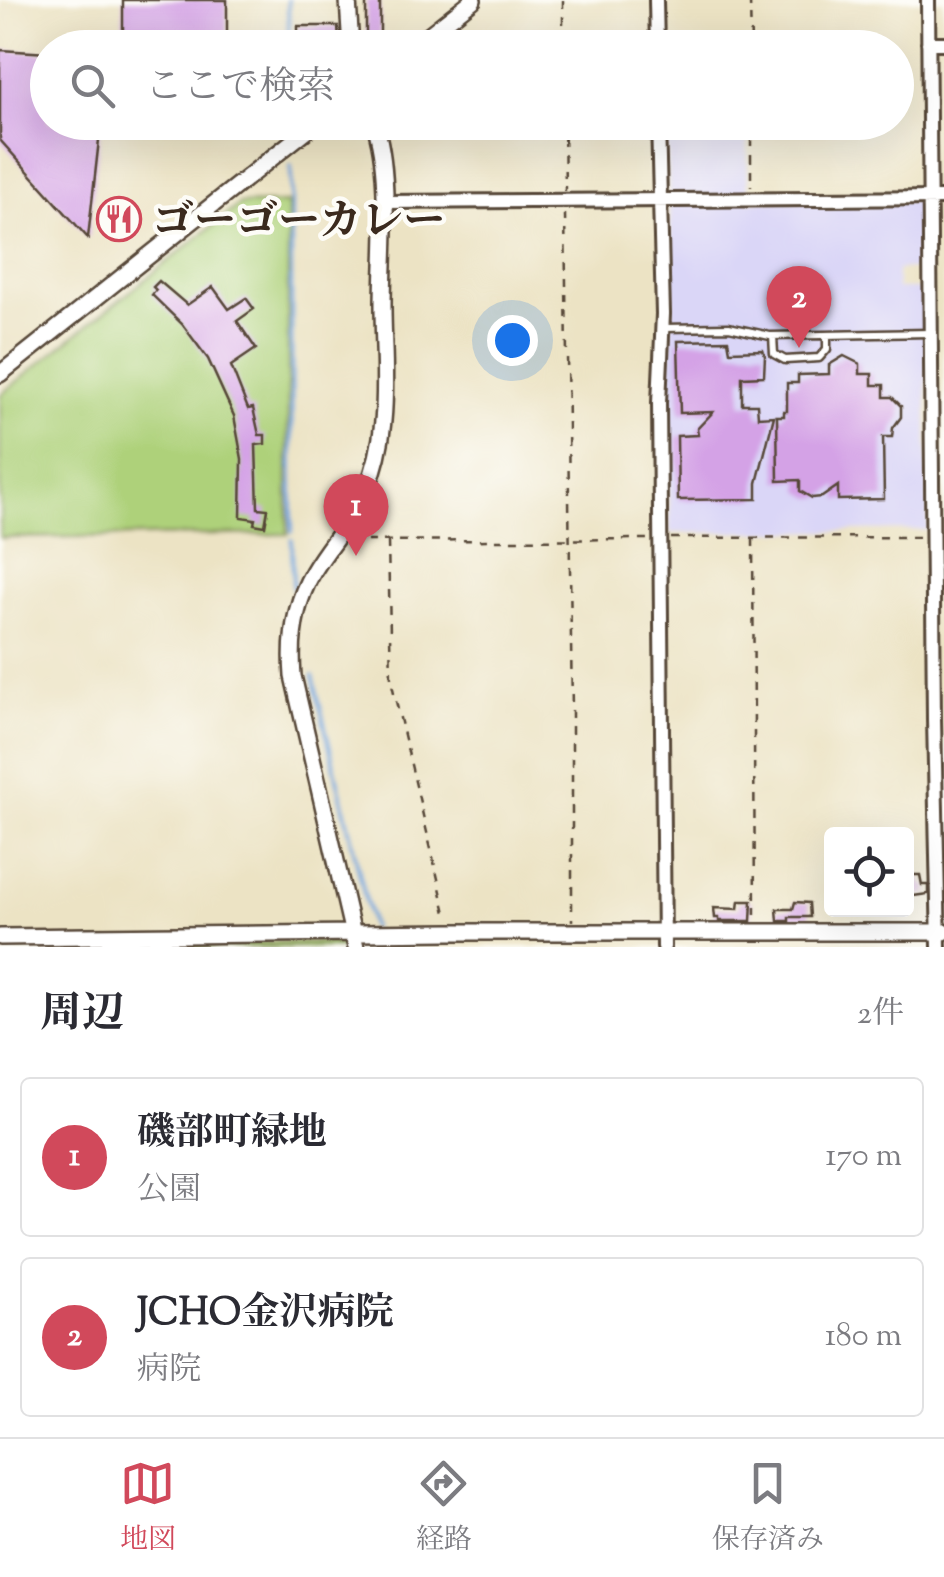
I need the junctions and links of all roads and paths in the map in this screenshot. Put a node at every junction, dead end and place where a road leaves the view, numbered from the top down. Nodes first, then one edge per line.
1 (348, 0) edge
2 (473, 0) edge
3 (562, 0) edge
4 (656, 0) edge
5 (750, 0) edge
6 (928, 0) edge
7 (350, 30) edge
8 (435, 30) edge
9 (563, 30) edge
10 (657, 30) edge
11 (751, 30) edge
12 (928, 43) junction
13 (944, 43) edge
14 (294, 140) edge
15 (379, 140) edge
16 (564, 140) edge
17 (658, 140) edge
18 (751, 140) edge
19 (565, 198) junction
20 (660, 198) junction
21 (751, 198) junction
22 (937, 198) edge
23 (383, 202) junction
24 (662, 328) junction
25 (931, 333) junction
26 (827, 335) junction
27 (772, 336) junction
28 (0, 374) edge
29 (342, 532) junction
30 (753, 537) junction
31 (934, 537) junction
32 (661, 538) junction
33 (568, 539) junction
34 (388, 540) junction
35 (572, 931) junction
36 (450, 932) junction
37 (755, 934) junction
38 (941, 937) edge
39 (0, 938) edge
40 (354, 940) edge
41 (664, 940) edge

1 - 7 street
2 - 8 street
3 - 9 path
4 - 10 street
5 - 11 path
6 - 12 street
12 - 13 street
12 - 22 street
14 - 28 street
15 - 23 street
16 - 19 path
17 - 20 street
18 - 21 path
19 - 20 street
19 - 23 street
19 - 33 path
20 - 21 street
20 - 24 street
21 - 22 street
22 - 25 street
23 - 29 street
24 - 27 lane
24 - 32 street
25 - 26 lane
25 - 31 street
26 - 27 lane
26 - 27 lane
29 - 34 path
29 - 40 street
30 - 31 path
30 - 32 path
30 - 37 path
31 - 38 street
32 - 33 path
32 - 41 street
33 - 34 path
33 - 35 path
34 - 36 path
35 - 36 street
35 - 41 street
36 - 40 street
37 - 38 street
37 - 41 street
39 - 40 street

